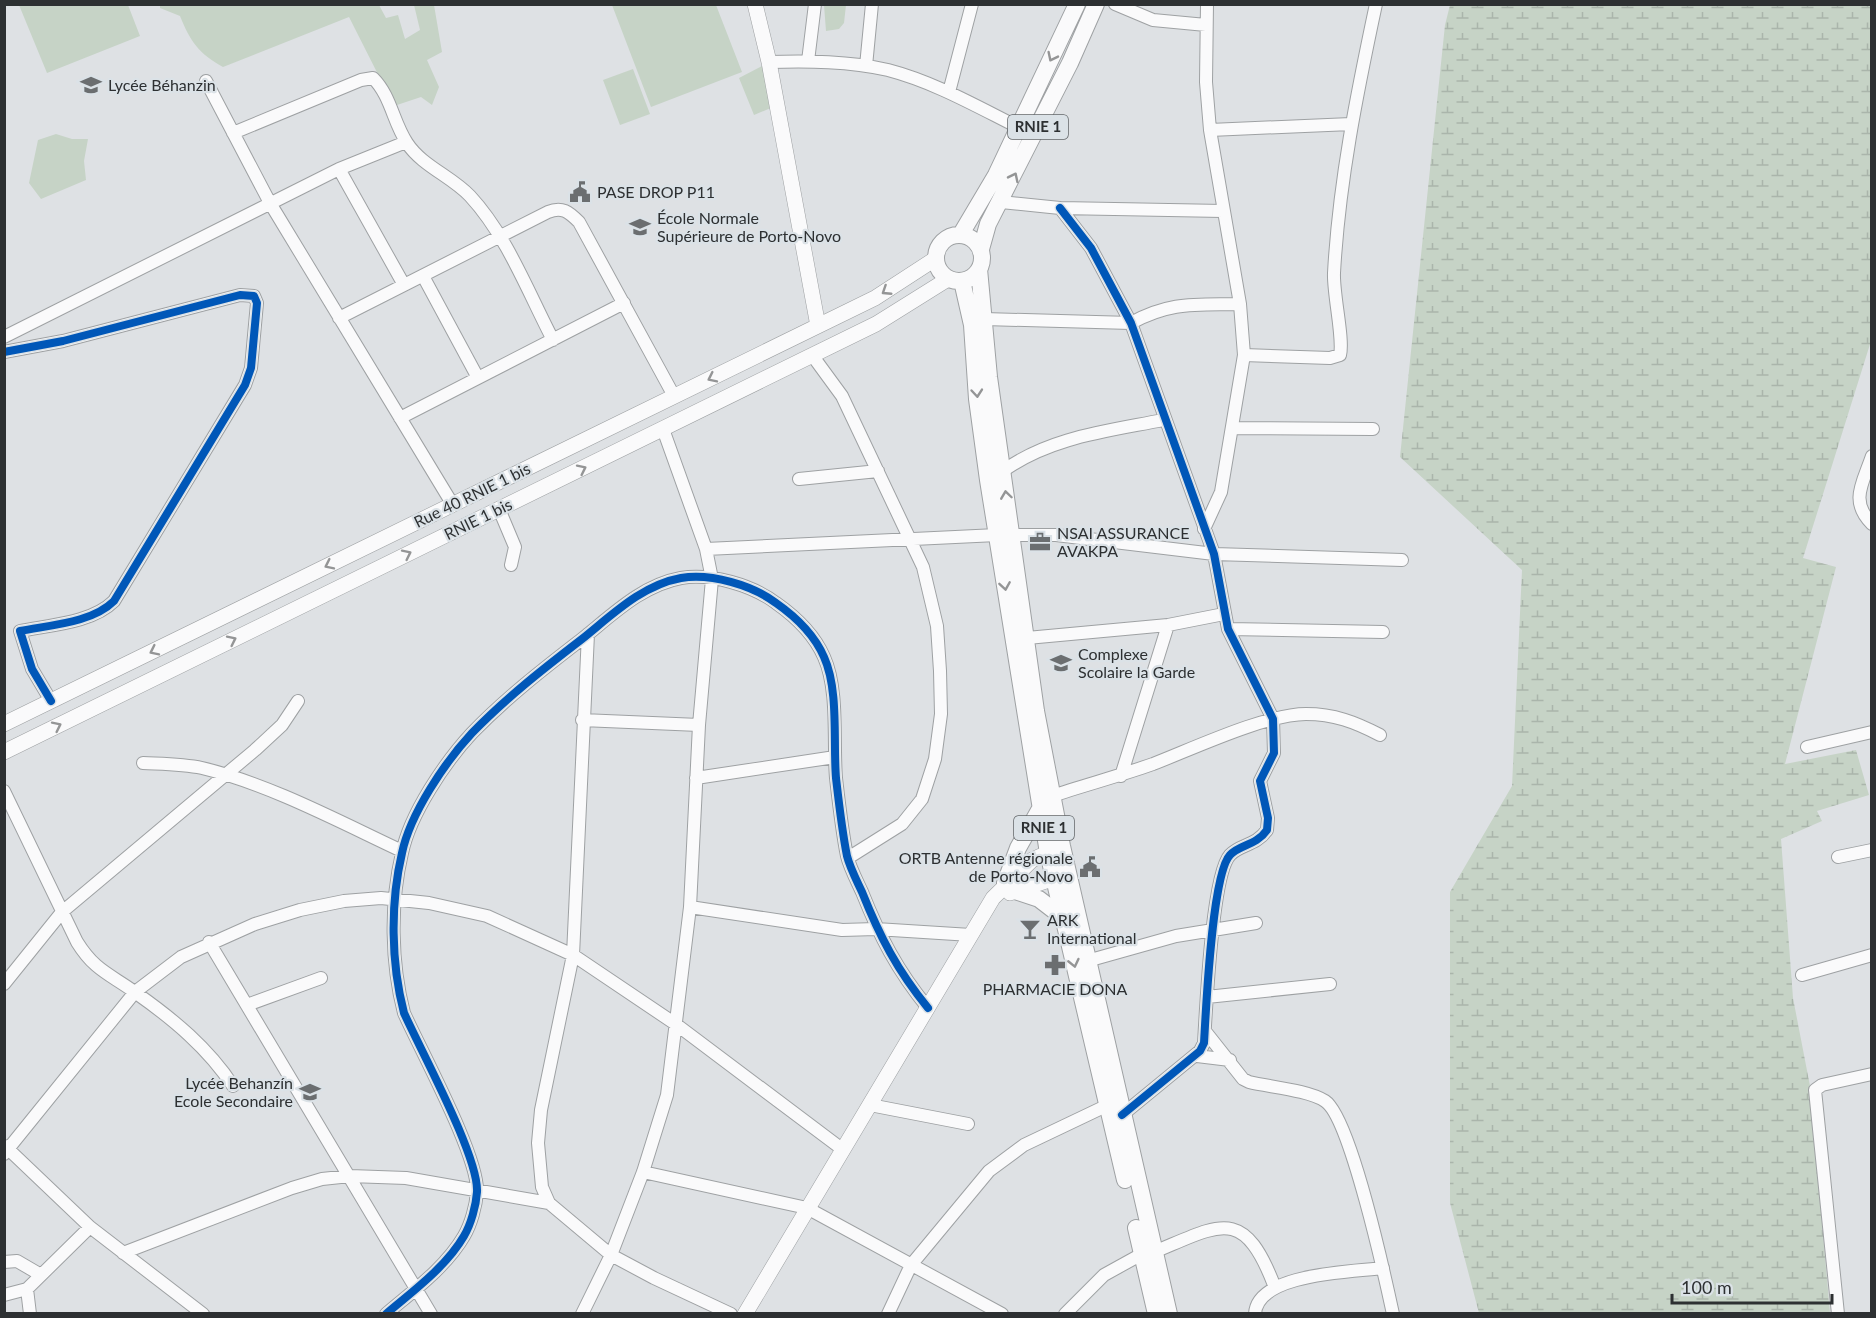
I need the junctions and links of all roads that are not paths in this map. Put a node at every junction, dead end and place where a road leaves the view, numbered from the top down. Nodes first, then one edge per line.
1 (755, 4) edge
2 (815, 4) edge
3 (872, 4) edge
4 (972, 4) edge
5 (1077, 4) edge
6 (1096, 4) edge
7 (1115, 4) edge
8 (1207, 4) edge
9 (1376, 4) edge
10 (1206, 26) junction
11 (808, 61) junction
12 (769, 62) junction
13 (866, 66) junction
14 (206, 81) dead end
15 (949, 92) junction
16 (1351, 124) junction
17 (1018, 127) junction
18 (1210, 130) junction
19 (233, 133) junction
20 (406, 142) junction
21 (339, 169) junction
22 (1001, 202) junction
23 (270, 203) junction
24 (1060, 208) junction
25 (1224, 211) junction
26 (961, 234) junction
27 (499, 237) junction
28 (981, 249) junction
29 (935, 259) junction
30 (979, 270) junction
31 (423, 276) junction
32 (955, 280) junction
33 (404, 285) junction
34 (624, 303) junction
35 (1240, 304) junction
36 (339, 318) junction
37 (984, 319) junction
38 (1131, 323) junction
39 (818, 326) junction
40 (4, 337) edge
41 (553, 340) junction
42 (4, 352) edge
43 (812, 355) junction
44 (1244, 356) junction
45 (477, 378) junction
46 (674, 396) junction
47 (400, 418) junction
48 (1163, 420) junction
49 (1233, 428) junction
50 (663, 429) junction
51 (1373, 429) dead end
52 (1872, 456) edge
53 (878, 471) junction
54 (1003, 471) junction
55 (799, 479) dead end
56 (453, 505) junction
57 (499, 509) junction
58 (1872, 524) edge
59 (1204, 529) junction
60 (1004, 535) junction
61 (911, 538) junction
62 (706, 549) junction
63 (1214, 554) junction
64 (1402, 560) dead end
65 (511, 565) dead end
66 (712, 579) junction
67 (1224, 614) junction
68 (1168, 625) junction
69 (1228, 629) junction
70 (1383, 632) dead end
71 (588, 634) junction
72 (1027, 638) junction
73 (51, 701) junction
74 (298, 701) dead end
75 (1273, 719) junction
76 (582, 720) junction
77 (6, 721) edge
78 (699, 725) junction
79 (1872, 732) edge
80 (1380, 735) dead end
81 (1807, 747) dead end
82 (4, 752) edge
83 (835, 758) junction
84 (143, 763) dead end
85 (223, 774) junction
86 (1121, 776) junction
87 (696, 778) junction
88 (4, 791) edge
89 (1046, 802) junction
90 (1055, 849) junction
91 (1872, 850) edge
92 (402, 851) junction
93 (1838, 857) dead end
94 (848, 858) junction
95 (1061, 877) junction
96 (1010, 887) junction
97 (395, 899) junction
98 (690, 907) junction
99 (62, 912) junction
100 (1065, 919) junction
101 (1256, 923) dead end
102 (876, 929) junction
103 (1212, 933) junction
104 (971, 934) junction
105 (209, 942) junction
106 (573, 955) junction
107 (1872, 955) edge
108 (1087, 961) junction
109 (1802, 975) dead end
110 (321, 978) dead end
111 (4, 984) edge
112 (1330, 984) dead end
113 (135, 992) junction
114 (1207, 997) junction
115 (247, 1005) junction
116 (928, 1008) junction
117 (676, 1025) junction
118 (1204, 1031) junction
119 (1197, 1056) junction
120 (1230, 1060) junction
121 (1872, 1074) edge
122 (233, 1086) dead end
123 (870, 1105) junction
124 (1108, 1105) junction
125 (1122, 1115) junction
126 (968, 1124) dead end
127 (842, 1149) junction
128 (6, 1150) edge
129 (643, 1172) junction
130 (350, 1176) junction
131 (477, 1191) junction
132 (549, 1203) junction
133 (807, 1208) junction
134 (90, 1227) junction
135 (123, 1252) junction
136 (1148, 1253) junction
137 (610, 1255) junction
138 (4, 1262) edge
139 (911, 1265) junction
140 (1383, 1268) junction
141 (41, 1275) junction
142 (1274, 1285) junction
143 (27, 1289) junction
144 (416, 1289) junction
145 (4, 1295) edge
146 (30, 1314) edge
147 (203, 1314) edge
148 (386, 1314) edge
149 (431, 1314) edge
150 (582, 1314) edge
151 (731, 1314) edge
152 (745, 1314) edge
153 (888, 1314) edge
154 (1002, 1314) edge
155 (1065, 1314) edge
156 (1156, 1314) edge
157 (1169, 1314) edge
158 (1255, 1314) edge
159 (1393, 1314) edge
160 (1838, 1314) edge

1 - 12 main road
2 - 11 street
3 - 13 street
4 - 15 street
5 -> 17 highway, RNIE 1
22 -> 6 highway, RNIE 1
7 - 10 street
8 - 10 street
9 - 16 street
10 - 18 street
11 - 12 street
11 - 13 street
12 - 39 main road
13 - 15 street
14 - 19 street
15 - 17 street
16 - 18 street
16 - 44 street
17 - 26 highway, RNIE 1
18 - 25 street
19 - 20 street
19 - 23 street
20 - 21 street
20 - 27 street
21 - 23 street
21 - 33 street
22 - 24 street
22 - 28 highway, RNIE 1
23 - 36 street
23 - 40 street
24 - 25 street
24 - 38 street
25 - 35 street
26 - 28 highway
26 - 29 highway, RNIE 1
27 - 31 street
27 - 34 street
27 - 41 street
28 - 30 highway, RNIE 1
29 - 32 highway, RNIE 1
29 -> 39 main road, Rue 40 RNIE 1 bis
30 - 32 highway
30 - 37 highway, RNIE 1
31 - 33 street
31 - 45 street
32 - 43 main road, RNIE 1 bis
32 -> 60 highway, RNIE 1
33 - 36 street
34 - 41 street
34 - 46 street
35 - 38 street
35 - 44 street
36 - 47 street
37 - 38 street
37 - 54 highway, RNIE 1
38 - 48 street
39 -> 46 main road, Rue 40 RNIE 1 bis
41 - 45 street
42 - 73 street
43 - 50 main road, RNIE 1 bis
43 - 53 street
44 - 49 street
45 - 47 street
46 - 56 main road, Rue 40 RNIE 1 bis
47 - 56 street
48 - 54 street
48 - 59 street
49 - 51 street
49 - 59 street
57 -> 50 main road, RNIE 1 bis
50 - 62 street
52 - 58 street
53 - 55 street
53 - 61 street
60 -> 54 highway, RNIE 1
56 -> 73 main road, Rue 40 RNIE 1 bis
57 - 65 street
82 -> 57 main road, RNIE 1 bis
59 - 63 street
60 - 61 street
60 - 63 street
60 - 72 highway, RNIE 1
60 -> 89 highway, RNIE 1
61 - 62 street
61 - 94 street
62 - 66 street
63 - 64 street
63 - 67 street
66 - 71 street
66 - 78 street
66 - 83 street
67 - 68 street
67 - 69 street
68 - 72 street
68 - 86 street
69 - 70 street
69 - 75 street
71 - 76 street
71 - 92 street
72 - 89 highway, RNIE 1
73 - 77 main road, Rue 40 RNIE 1 bis
74 - 85 street
75 - 80 street
75 - 86 street
75 - 103 street
76 - 78 street
76 - 106 street
78 - 87 street
79 - 81 street
83 - 87 street
83 - 94 street
84 - 85 street
85 - 92 street
85 - 99 street
86 - 89 street
87 - 98 street
88 - 99 street
89 - 90 highway, RNIE 1
89 - 96 highway
90 - 95 highway, RNIE 1
90 - 96 main road
91 - 93 street
92 - 97 street
94 - 102 street
95 - 96 main road
95 - 100 highway, RNIE 1
95 - 108 highway, RNIE 1
96 - 100 highway
96 - 104 main road
97 - 105 street
97 - 106 street
97 - 131 street
98 - 102 street
98 - 117 street
99 - 111 street
99 - 113 street
100 -> 124 highway, RNIE 1
101 - 103 street
102 - 104 street
102 - 116 street
103 - 108 street
103 - 114 street
104 - 116 main road
105 - 113 street
105 - 115 street
106 - 117 street
106 - 132 street
107 - 109 street
108 - 125 highway, RNIE 1
110 - 115 street
112 - 114 street
113 - 122 street
113 - 128 street
114 - 118 street
115 - 130 street
116 - 123 main road
117 - 127 street
117 - 129 street
118 - 119 street
118 - 120 street
119 - 120 street
119 - 125 street
120 - 140 street
121 - 160 street
123 - 126 street
123 - 127 main road
124 - 136 highway, RNIE 1
124 - 139 street
125 - 136 highway, RNIE 1
127 - 133 main road
128 - 134 street
129 - 133 street
129 - 137 street
130 - 131 street
130 - 135 street
130 - 144 street
131 - 132 street
131 - 144 street
132 - 137 street
133 - 139 street
133 - 152 main road
134 - 135 street
134 - 141 street
135 - 147 street
136 - 142 street
136 - 155 street
136 - 156 highway, RNIE 1
136 - 157 highway, RNIE 1
137 - 150 street
137 - 151 street
138 - 141 street
139 - 153 street
139 - 154 street
140 - 142 street
140 - 159 street
141 - 143 street
142 - 158 street
143 - 145 street
143 - 146 street
144 - 148 street
144 - 149 street

